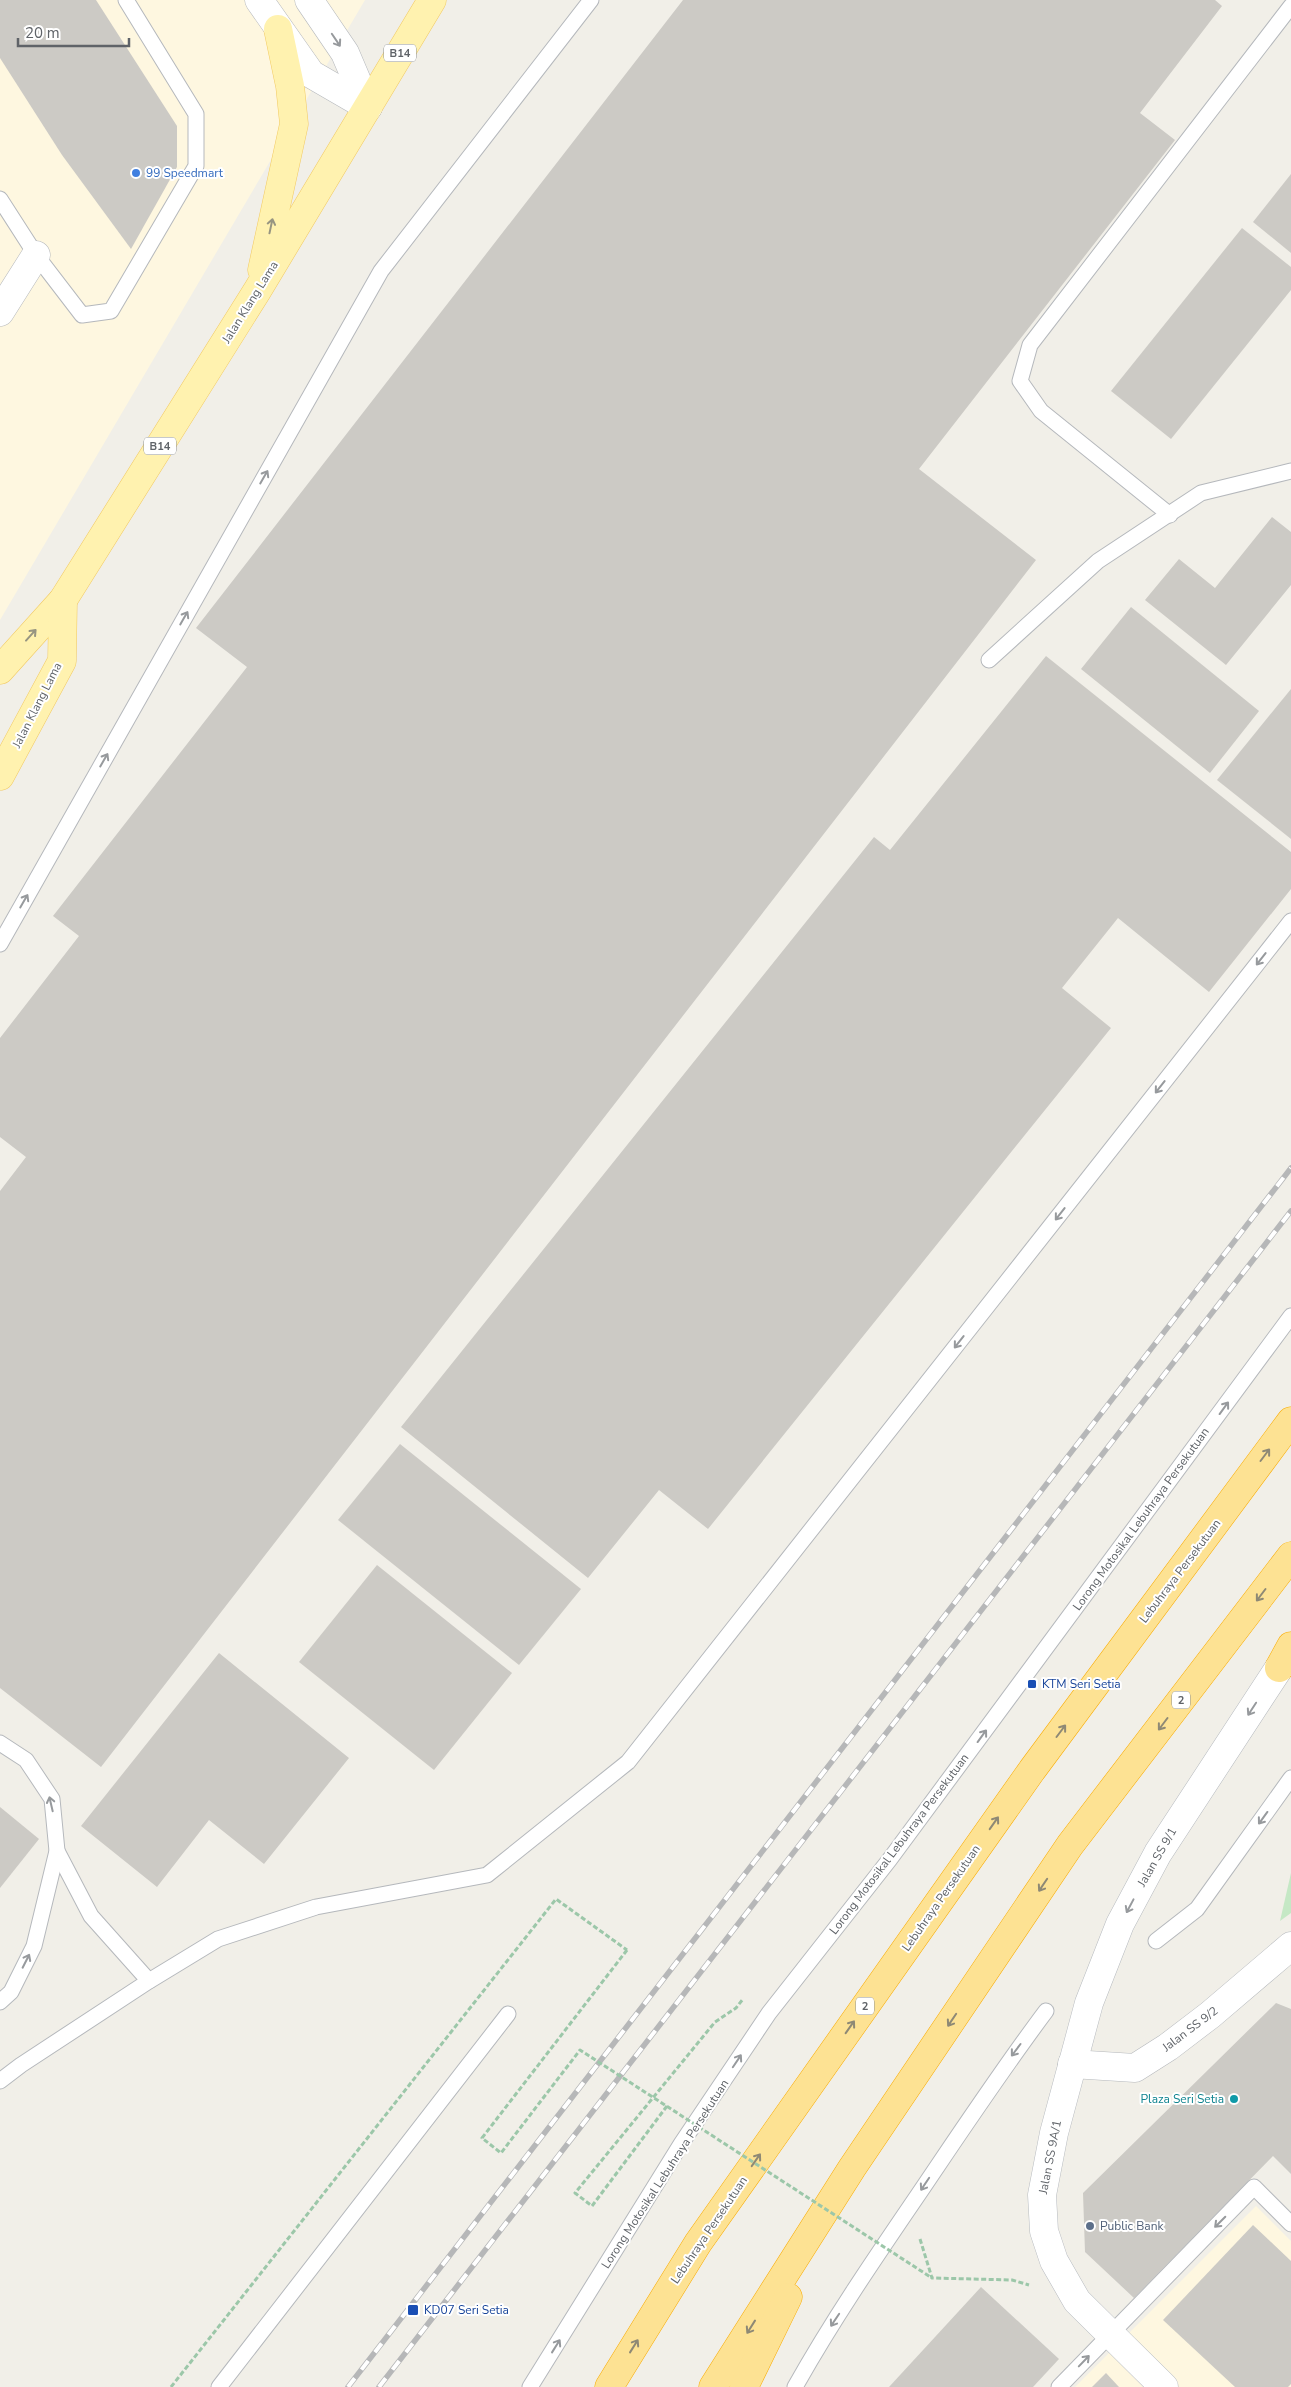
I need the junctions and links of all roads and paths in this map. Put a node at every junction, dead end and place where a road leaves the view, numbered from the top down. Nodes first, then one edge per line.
1 (126, 0) edge
2 (259, 0) edge
3 (309, 0) edge
4 (432, 0) edge
5 (591, 0) edge
6 (1291, 6) edge
7 (278, 29) junction
8 (368, 107) junction
9 (0, 199) edge
10 (36, 255) junction
11 (257, 291) junction
12 (0, 312) edge
13 (1291, 471) edge
14 (1170, 515) junction
15 (63, 600) junction
16 (989, 660) dead end
17 (0, 670) edge
18 (0, 776) edge
19 (1291, 921) edge
20 (0, 944) edge
21 (1291, 1316) edge
22 (1291, 1421) edge
23 (1291, 1556) edge
24 (1287, 1659) edge
25 (0, 1743) edge
26 (1291, 1778) edge
27 (58, 1851) junction
28 (1156, 1941) dead end
29 (1291, 1946) edge
30 (149, 1980) junction
31 (0, 2002) edge
32 (1046, 2011) dead end
33 (508, 2014) dead end
34 (715, 2022) dead end
35 (1072, 2064) junction
36 (0, 2081) edge
37 (666, 2106) junction
38 (852, 2168) junction
39 (1291, 2224) edge
40 (1077, 2301) junction
41 (1109, 2334) junction
42 (172, 2387) edge
43 (219, 2387) edge
44 (530, 2387) edge
45 (609, 2387) edge
46 (714, 2387) edge
47 (744, 2387) edge
48 (795, 2387) edge
49 (1059, 2387) edge
50 (1164, 2387) edge

1 - 10 lane
2 - 7 street
3 -> 8 street
4 - 8 main road, Jalan Klang Lama / B14
20 -> 5 lane
6 - 14 lane
7 - 8 street
11 -> 7 main road
8 - 11 main road, Jalan Klang Lama / B14
9 - 10 lane
10 - 12 street
11 - 15 main road, Jalan Klang Lama / B14
13 - 14 lane
14 - 16 lane
17 -> 15 main road, Jalan Klang Lama / B14
15 - 18 main road, Jalan Klang Lama
19 -> 30 lane
44 -> 21 lane, Lorong Motosikal Lebuhraya Persekutuan
45 -> 22 highway, Lebuhraya Persekutuan / 2
23 -> 38 highway, 2
24 -> 35 street, Jalan SS 9/1
27 -> 25 lane
26 -> 28 lane
27 - 30 lane
31 -> 27 lane
29 - 35 street, Jalan SS 9/2
30 - 36 lane
32 -> 48 lane
33 - 43 lane
34 - 37 path
35 - 40 street, Jalan SS 9A/1
37 - 40 path, bridge
37 - 42 path, bridge
38 -> 46 highway, 2
38 - 47 highway
39 -> 41 lane
40 - 41 street, Jalan SS 9A/1
49 -> 41 lane
41 - 50 street, Jalan SS 9A/1

